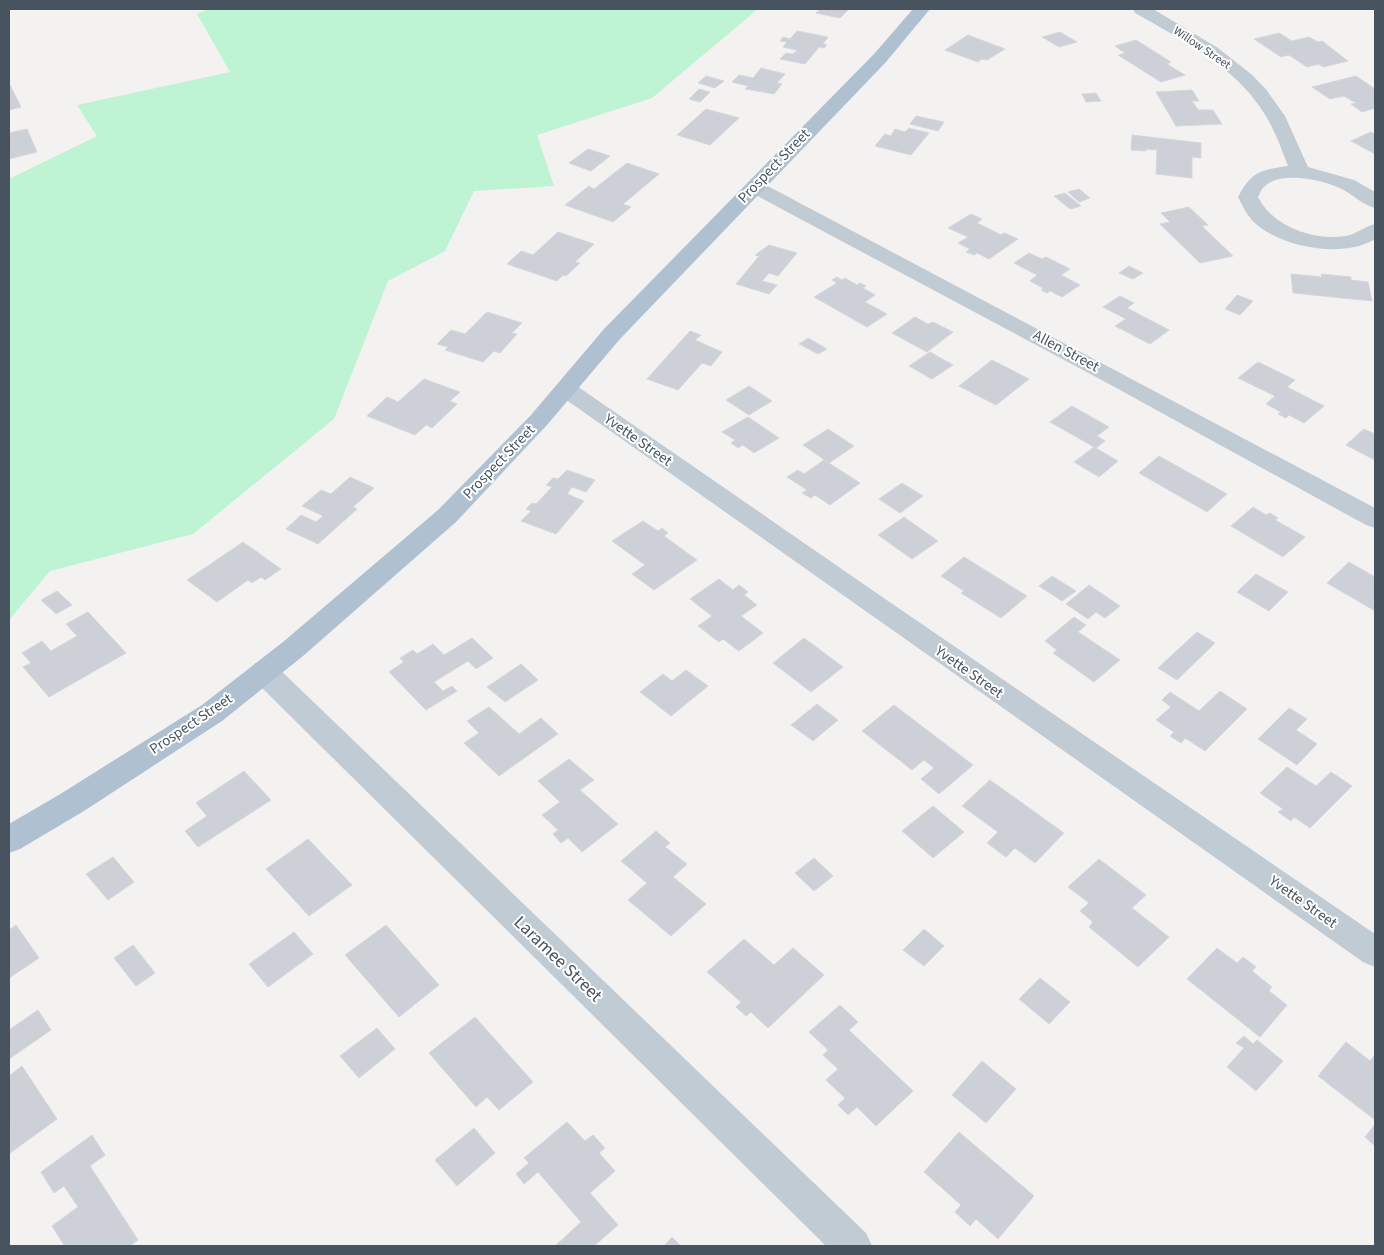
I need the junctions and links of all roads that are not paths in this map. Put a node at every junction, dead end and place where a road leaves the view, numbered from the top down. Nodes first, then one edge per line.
1 (922, 9) edge
2 (1142, 9) edge
3 (1300, 172) junction
4 (755, 187) junction
5 (1375, 202) edge
6 (1375, 230) edge
7 (566, 389) junction
8 (1375, 519) edge
9 (264, 672) junction
10 (9, 840) edge
11 (1375, 952) edge
12 (853, 1246) edge

1 - 4 main road, Prospect Street
2 - 3 street, Willow Street
3 - 5 street
3 - 6 street
4 - 7 main road, Prospect Street
4 - 8 street, Allen Street
7 - 9 main road, Prospect Street
7 - 11 street, Yvette Street
9 - 10 main road, Prospect Street
9 - 12 street, Laramee Street

